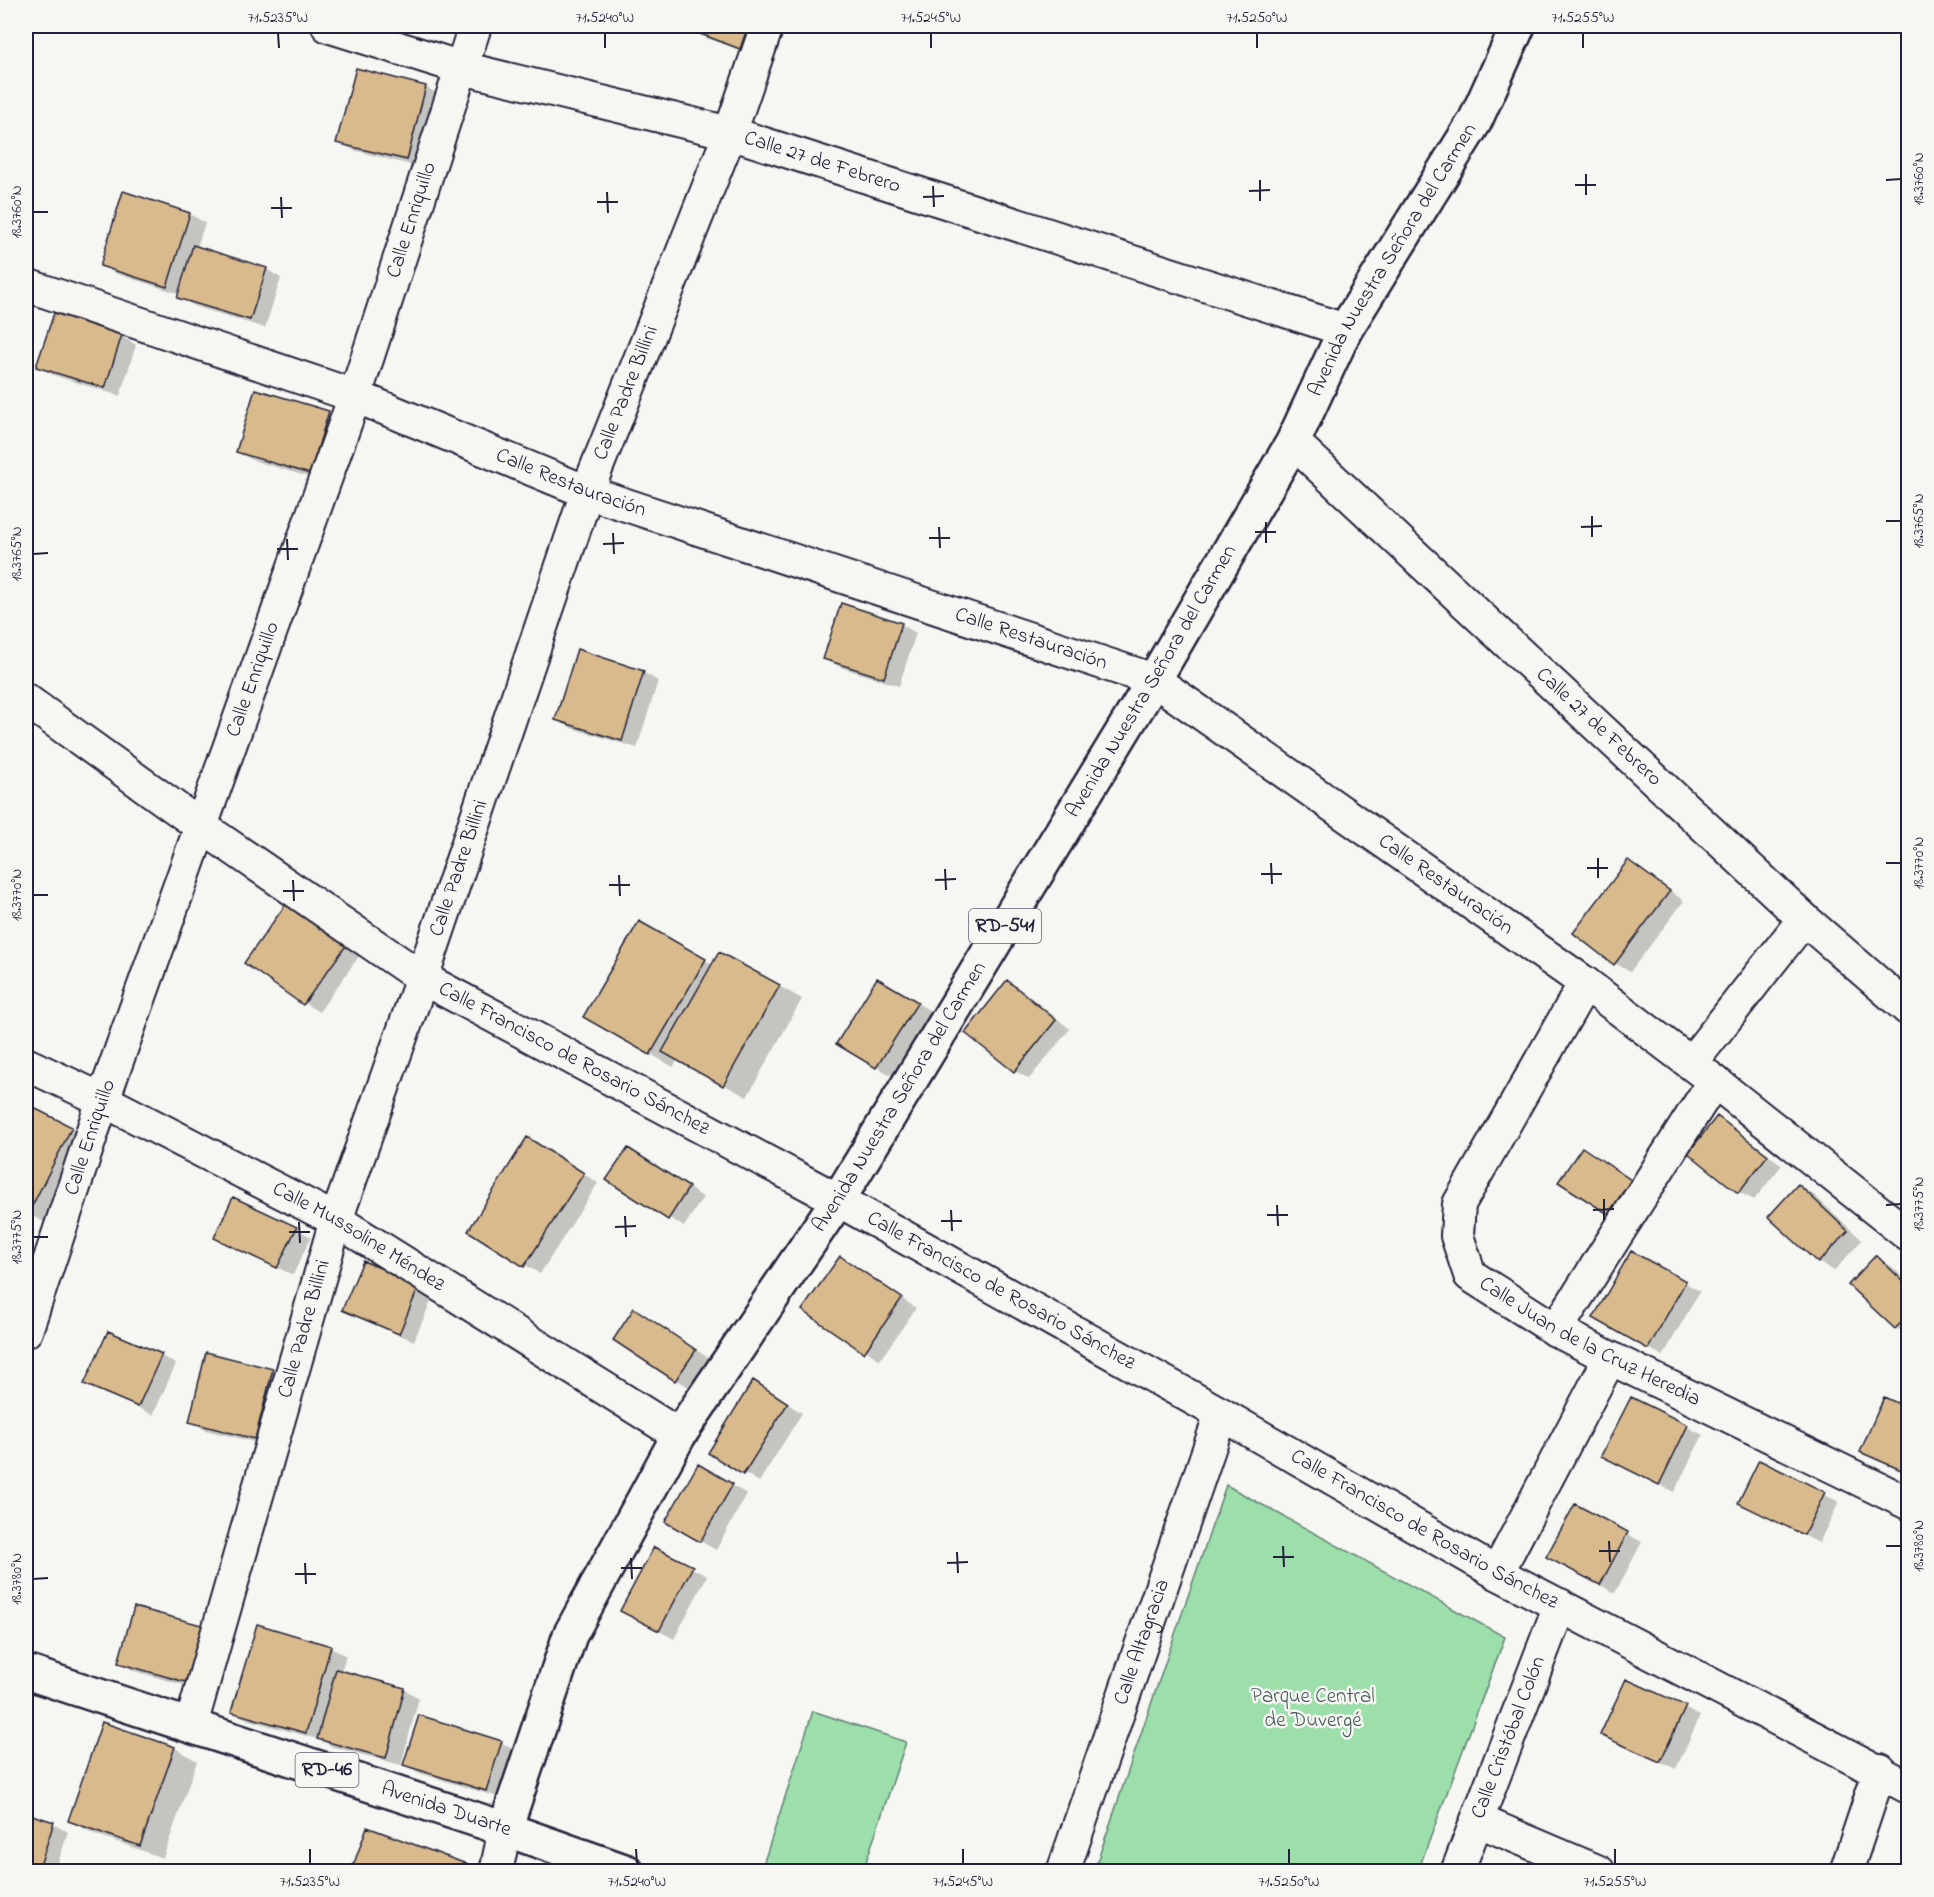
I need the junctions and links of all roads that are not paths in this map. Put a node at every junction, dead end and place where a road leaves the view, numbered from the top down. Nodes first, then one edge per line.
1 (328, 26) edge
2 (475, 26) edge
3 (767, 26) edge
4 (1518, 26) edge
5 (462, 68) junction
6 (730, 133) junction
7 (26, 285) edge
8 (1345, 330) junction
9 (355, 396) junction
10 (1293, 442) junction
11 (586, 492) junction
12 (1154, 680) junction
13 (26, 700) edge
14 (202, 827) junction
15 (1804, 919) junction
16 (422, 978) junction
17 (1585, 983) junction
18 (1908, 1009) edge
19 (26, 1064) edge
20 (1702, 1072) junction
21 (103, 1100) junction
22 (838, 1200) junction
23 (336, 1220) junction
24 (1908, 1235) edge
25 (1556, 1330) junction
26 (26, 1331) edge
27 (1610, 1358) junction
28 (1221, 1414) junction
29 (679, 1435) junction
30 (1908, 1503) edge
31 (1497, 1573) junction
32 (1560, 1605) junction
33 (26, 1672) edge
34 (190, 1725) junction
35 (1880, 1770) junction
36 (1908, 1787) edge
37 (1477, 1820) junction
38 (505, 1829) junction
39 (496, 1872) edge
40 (627, 1872) edge
41 (1063, 1872) edge
42 (1457, 1872) edge
43 (1599, 1872) edge
44 (1846, 1872) edge

1 - 5 street, Calle 27 de Febrero
2 - 5 street, Calle Enriquillo
3 - 6 street, Calle Padre Billini
4 - 8 main road, Avenida Nuestra Señora del Carmen / RD-541
5 - 6 street, Calle 27 de Febrero
5 - 9 street, Calle Enriquillo
6 - 8 street, Calle 27 de Febrero
6 - 11 street, Calle Padre Billini
7 - 9 street, Calle Restauración
8 - 10 main road, Avenida Nuestra Señora del Carmen / RD-541
9 - 11 street, Calle Restauración
9 - 14 street, Calle Enriquillo
10 - 12 main road, Avenida Nuestra Señora del Carmen / RD-541
10 - 15 street, Calle 27 de Febrero
11 - 12 street, Calle Restauración
11 - 16 street, Calle Padre Billini
12 - 17 street, Calle Restauración
12 - 22 main road, Avenida Nuestra Señora del Carmen / RD-541
13 - 14 street, Calle Francisco de Rosario Sánchez
14 - 16 street, Calle Francisco de Rosario Sánchez
14 - 21 street, Calle Enriquillo
15 - 18 street, Calle 27 de Febrero
15 - 20 street
16 - 22 street, Calle Francisco de Rosario Sánchez
16 - 23 street, Calle Padre Billini
17 - 20 street, Calle Restauración
17 - 25 street, Calle Juan de la Cruz Heredia
19 - 21 street, Calle Mussoline Méndez
20 - 24 street, Calle Restauración
20 - 25 street
21 - 23 street, Calle Mussoline Méndez
21 - 26 street, Calle Enriquillo
22 - 28 street, Calle Francisco de Rosario Sánchez
22 - 29 main road, Avenida Nuestra Señora del Carmen / RD-541
23 - 29 street, Calle Mussoline Méndez
23 - 34 street, Calle Padre Billini
25 - 27 street, Calle Juan de la Cruz Heredia
27 - 30 street, Calle Juan de la Cruz Heredia
27 - 31 street
28 - 31 street, Calle Francisco de Rosario Sánchez
28 - 41 street, Calle Altagracia
29 - 38 main road, Avenida Nuestra Señora del Carmen / RD-541
31 - 32 street, Calle Francisco de Rosario Sánchez
32 - 35 street, Calle Francisco de Rosario Sánchez
32 - 37 street, Calle Cristóbal Colón
33 - 34 main road, Avenida Duarte / RD-46
34 - 38 main road, Avenida Duarte / RD-46
35 - 36 street, Calle Francisco de Rosario Sánchez
35 - 44 street
37 - 42 street, Calle Cristóbal Colón
37 - 43 street
38 - 39 street, Avenida Nuestra Señora del Carmen
38 - 40 main road, Avenida Duarte / RD-46

